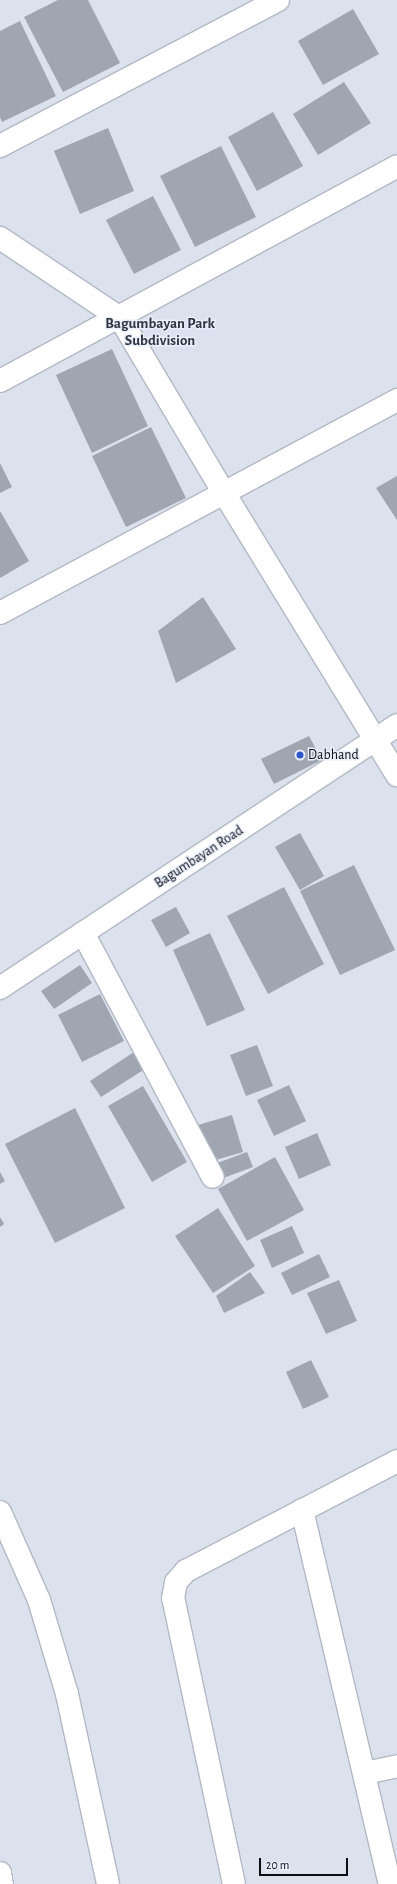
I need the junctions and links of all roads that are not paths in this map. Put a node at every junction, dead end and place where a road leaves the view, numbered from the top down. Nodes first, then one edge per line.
1 (278, 0) edge
2 (0, 146) edge
3 (397, 166) edge
4 (0, 238) edge
5 (120, 318) junction
6 (0, 381) edge
7 (397, 400) edge
8 (224, 493) junction
9 (0, 613) edge
10 (397, 725) edge
11 (374, 741) junction
12 (397, 776) edge
13 (83, 933) junction
14 (0, 988) edge
15 (213, 1177) dead end
16 (397, 1461) edge
17 (302, 1510) junction
18 (0, 1512) edge
19 (397, 1766) edge
20 (365, 1773) junction
21 (0, 1873) edge
22 (2, 1884) edge
23 (108, 1884) edge
24 (234, 1884) edge
25 (390, 1884) edge

1 - 2 street
3 - 5 street
4 - 5 street
5 - 6 street
5 - 8 street
7 - 8 street
8 - 9 street
8 - 11 street
10 - 11 street, Bagumbayan Road
11 - 12 street
11 - 13 street, Bagumbayan Road
13 - 14 street, Bagumbayan Road
13 - 15 street
16 - 17 street
17 - 20 street
17 - 24 street
18 - 23 street
19 - 20 street
20 - 25 street
21 - 22 street

